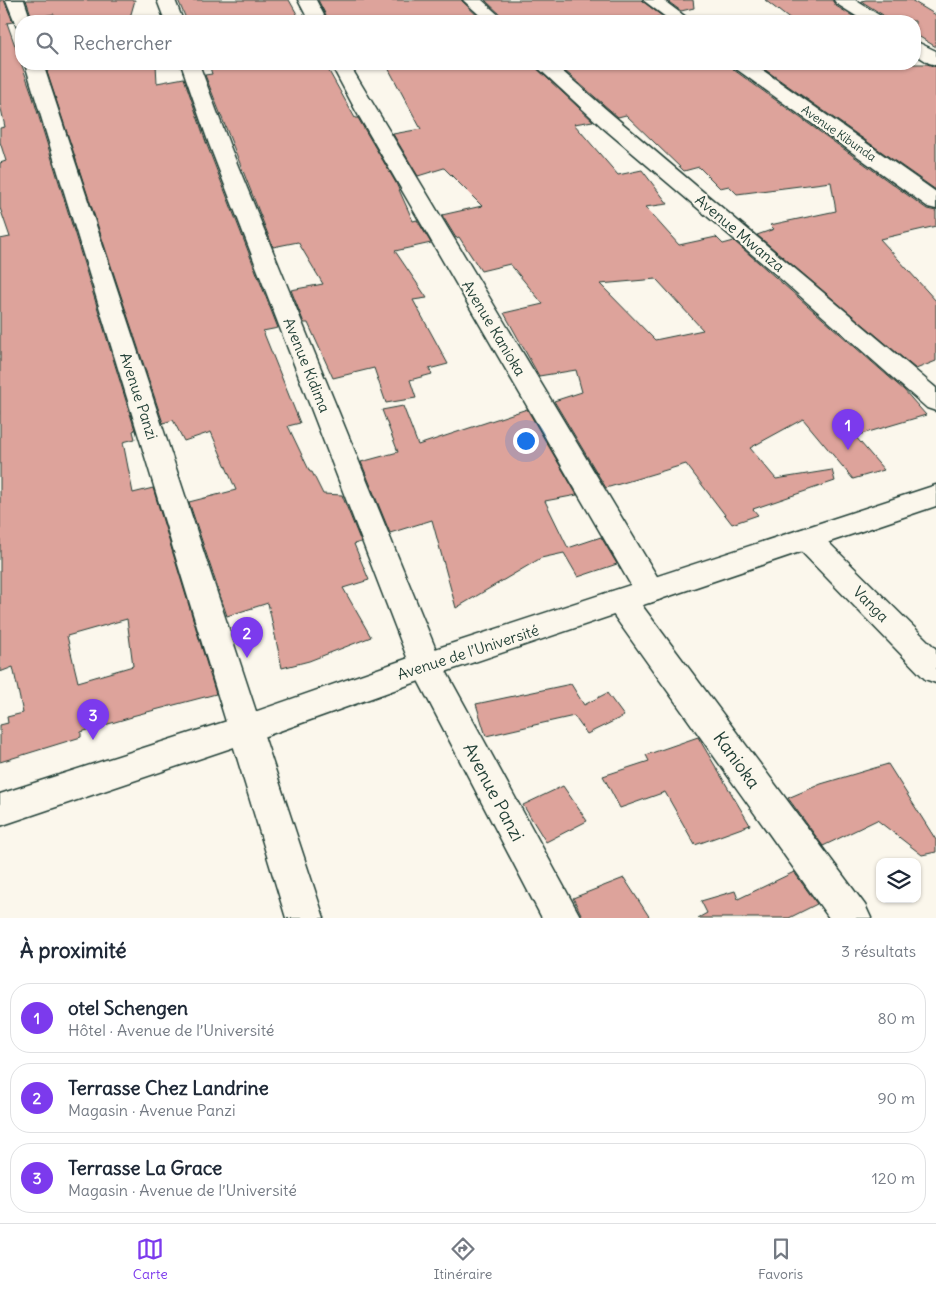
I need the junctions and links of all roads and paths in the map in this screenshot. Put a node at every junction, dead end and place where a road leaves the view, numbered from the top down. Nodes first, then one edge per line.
1 (15, 0) edge
2 (166, 0) edge
3 (306, 0) edge
4 (472, 0) edge
5 (652, 0) edge
6 (843, 0) edge
7 (20, 15) edge
8 (172, 15) edge
9 (315, 15) edge
10 (489, 15) edge
11 (673, 15) edge
12 (867, 15) edge
13 (921, 50) edge
14 (936, 59) edge
15 (36, 70) edge
16 (192, 70) edge
17 (343, 70) edge
18 (550, 70) edge
19 (750, 70) edge
20 (936, 202) edge
21 (936, 402) edge
22 (936, 495) edge
23 (807, 539) junction
24 (636, 596) junction
25 (426, 665) junction
26 (936, 670) edge
27 (246, 729) junction
28 (0, 809) edge
29 (305, 918) edge
30 (562, 918) edge
31 (852, 918) edge

1 - 7 street
2 - 8 street
3 - 9 street
4 - 10 street
5 - 11 street
6 - 12 street
13 - 14 street
15 - 27 street, Avenue Panzi
16 - 25 street, Avenue Kidima
17 - 24 street, Avenue Kanioka
18 - 21 street, Avenue Mwanza
19 - 20 street, Avenue Kibunda
22 - 23 street, Avenue de l’Université
23 - 24 street, Avenue de l’Université
23 - 26 street, Vanga
24 - 25 street, Avenue de l’Université
24 - 31 street, Kanioka
25 - 27 street, Avenue de l’Université
25 - 30 street, Avenue Panzi
27 - 28 street, Avenue de l’Université
27 - 29 street, Avenue Panzi

